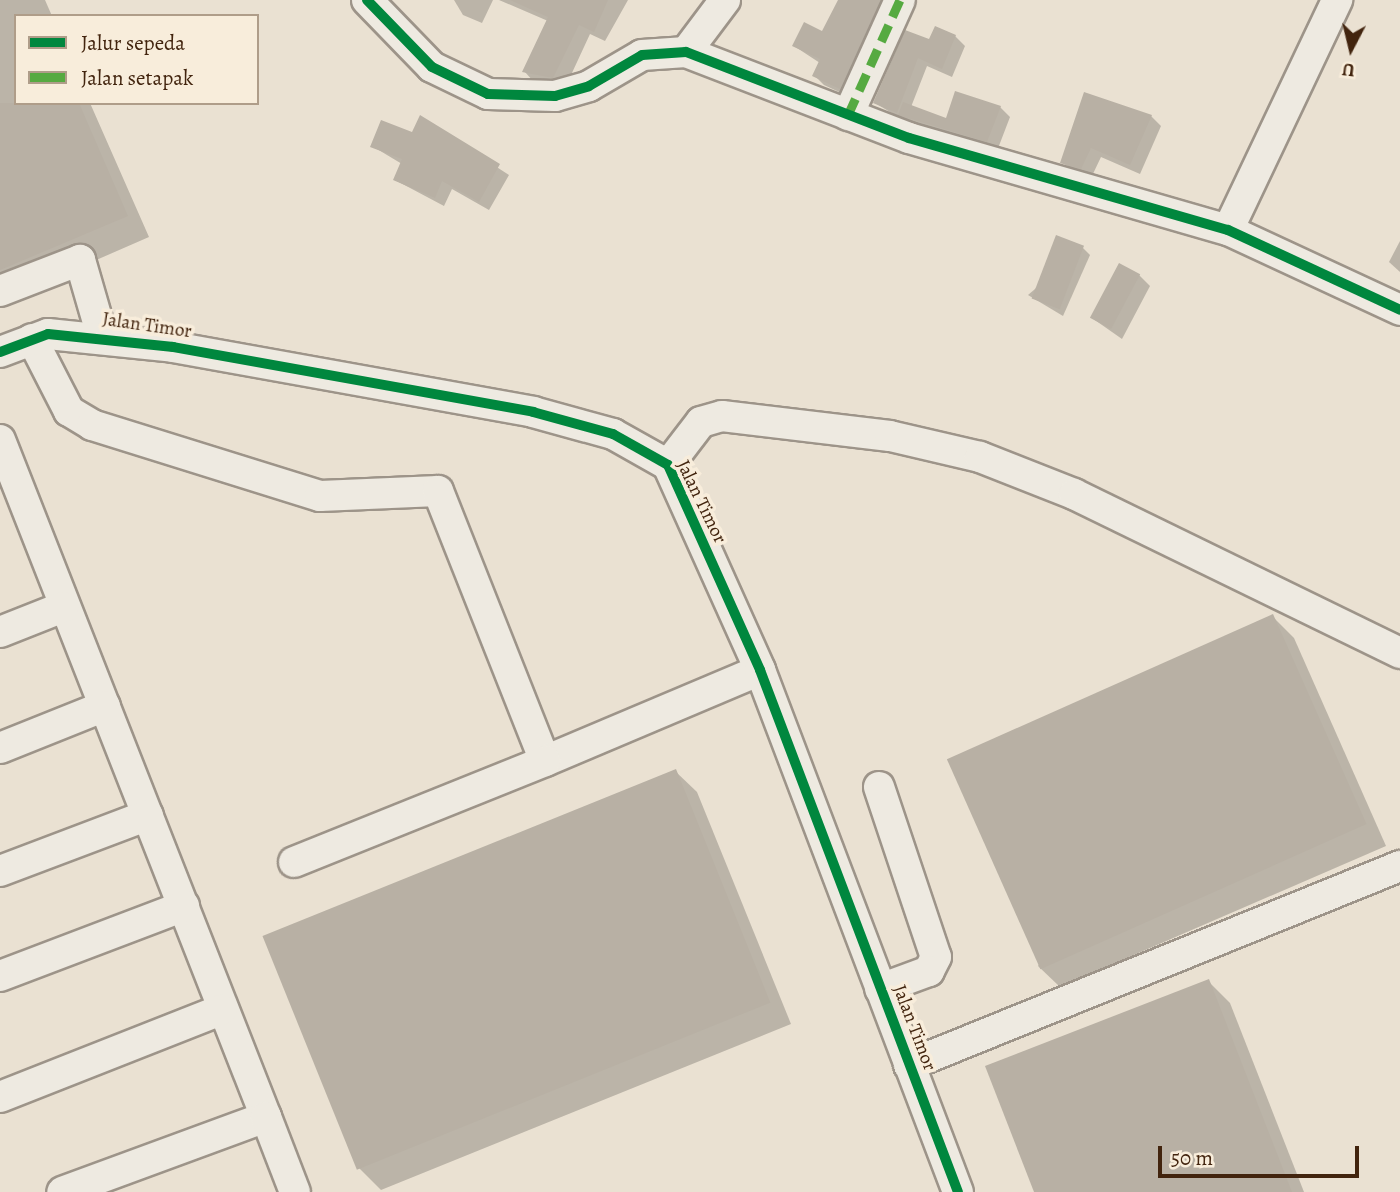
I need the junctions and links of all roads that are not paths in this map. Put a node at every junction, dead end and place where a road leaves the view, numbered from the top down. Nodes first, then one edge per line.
1 (725, 0) edge
2 (900, 0) edge
3 (1337, 0) edge
4 (377, 4) edge
5 (686, 52) junction
6 (848, 116) junction
7 (1228, 230) junction
8 (0, 291) edge
9 (1400, 310) edge
10 (102, 336) junction
11 (32, 340) junction
12 (0, 352) edge
13 (0, 440) edge
14 (668, 465) junction
15 (12, 511) edge
16 (63, 607) junction
17 (0, 632) edge
18 (1400, 653) edge
19 (760, 670) junction
20 (104, 706) junction
21 (0, 748) edge
22 (545, 761) junction
23 (879, 787) dead end
24 (148, 816) junction
25 (294, 862) dead end
26 (1400, 866) edge
27 (0, 871) edge
28 (184, 906) junction
29 (0, 976) edge
30 (880, 989) junction
31 (221, 1010) junction
32 (909, 1065) junction
33 (0, 1097) edge
34 (266, 1117) junction
35 (62, 1192) edge
36 (295, 1192) edge
37 (958, 1192) edge

1 - 5 street
2 - 6 street
3 - 7 street
4 - 5 street
5 - 6 street
6 - 7 street
7 - 9 street
8 - 10 street
10 - 11 street, Jalan Timor
10 - 14 street, Jalan Timor
11 - 12 street, Jalan Timor
11 - 22 street
13 - 15 street
14 - 18 street
14 - 19 street, Jalan Timor
15 - 16 street
16 - 17 street
16 - 20 street
19 - 22 street
19 - 30 street, Jalan Timor
20 - 21 street
20 - 24 street
22 - 25 street
23 - 30 street
24 - 27 street
24 - 28 street
26 - 32 street
28 - 29 street
28 - 31 street
30 - 32 street, Jalan Timor
31 - 33 street
31 - 34 street
32 - 37 street, Jalan Timor
34 - 35 street
34 - 36 street

